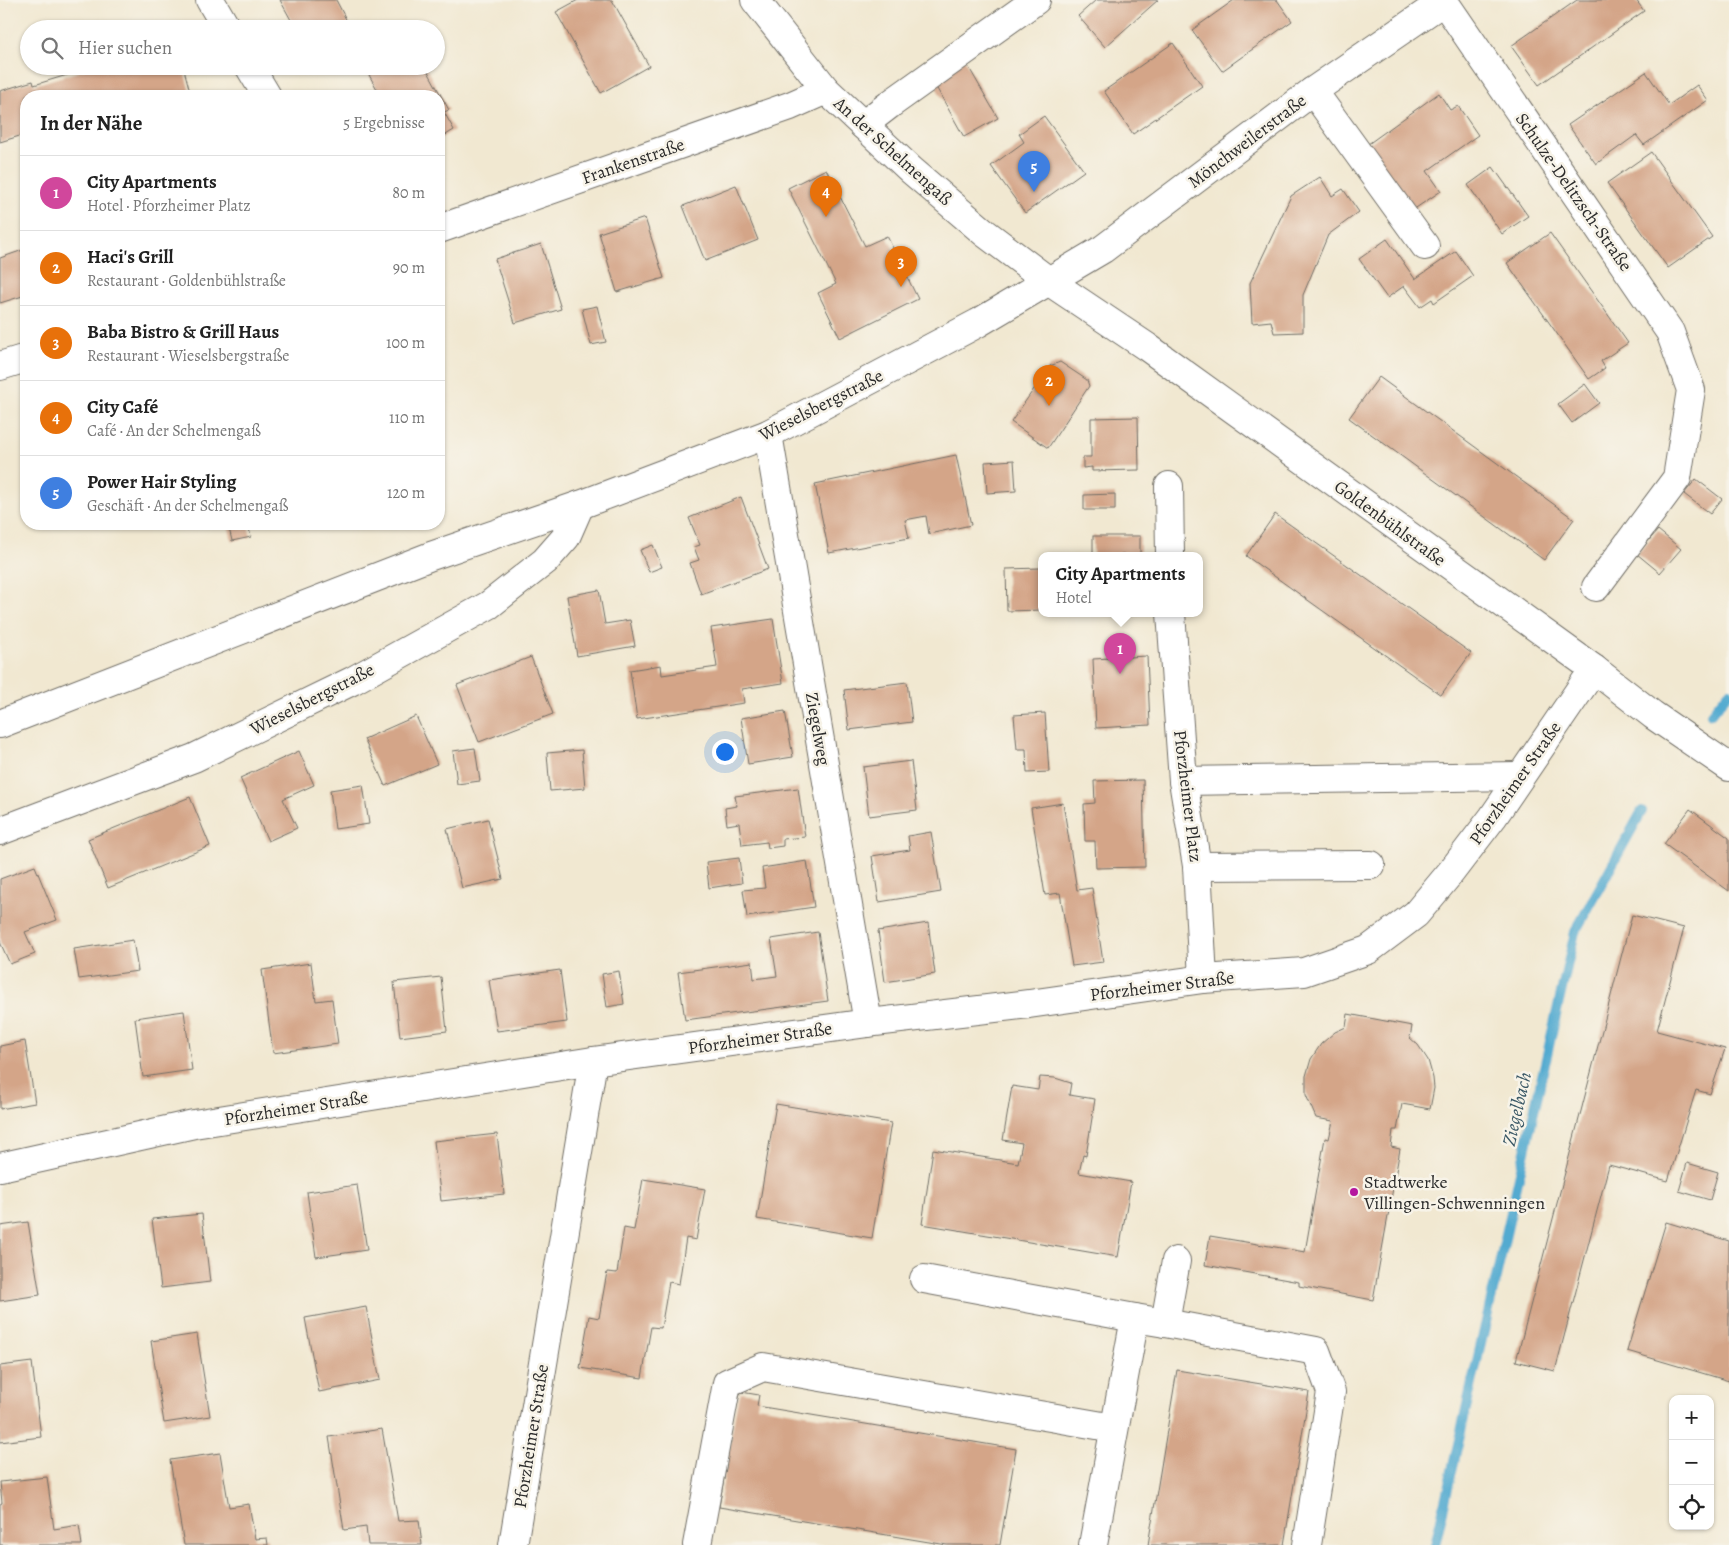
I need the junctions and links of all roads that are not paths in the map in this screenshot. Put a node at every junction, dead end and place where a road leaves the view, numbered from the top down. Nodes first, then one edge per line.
1 (210, 0) edge
2 (756, 0) edge
3 (1036, 0) edge
4 (1444, 1) edge
5 (222, 20) edge
6 (254, 75) edge
7 (263, 90) edge
8 (826, 90) junction
9 (1313, 91) junction
10 (863, 126) junction
11 (445, 227) edge
12 (1425, 246) dead end
13 (1050, 282) junction
14 (20, 360) edge
15 (0, 366) edge
16 (768, 434) junction
17 (1169, 486) dead end
18 (580, 504) junction
19 (1170, 552) edge
20 (1596, 587) dead end
21 (1171, 617) edge
22 (1594, 669) junction
23 (0, 724) edge
24 (1729, 767) edge
25 (1519, 776) junction
26 (1183, 781) junction
27 (0, 831) edge
28 (1371, 865) dead end
29 (1197, 866) junction
30 (1203, 979) junction
31 (868, 1023) junction
32 (593, 1061) junction
33 (0, 1167) edge
34 (1176, 1261) dead end
35 (924, 1279) dead end
36 (1135, 1318) junction
37 (1165, 1322) junction
38 (1114, 1428) junction
39 (513, 1545) edge
40 (697, 1545) edge
41 (1093, 1545) edge
42 (1307, 1545) edge

1 - 5 street
2 - 8 street, An der Schelmengaß
3 - 10 street
4 - 9 street, Mönchweilerstraße
4 - 20 street, Schulze-Delitzsch-Straße
6 - 7 street
8 - 10 street, An der Schelmengaß
8 - 11 street, Frankenstraße
9 - 12 street
9 - 13 street, Mönchweilerstraße
10 - 13 street, An der Schelmengaß
13 - 16 street, Wieselsbergstraße
13 - 22 street, Goldenbühlstraße
14 - 15 street
16 - 18 street, Wieselsbergstraße
16 - 31 street, Ziegelweg
17 - 19 street
18 - 23 street, Wieselsbergstraße
18 - 27 street, Wieselsbergstraße
21 - 26 street, Pforzheimer Platz
22 - 24 street, Goldenbühlstraße
22 - 25 street, Pforzheimer Straße
25 - 26 street
25 - 30 street, Pforzheimer Straße
26 - 29 street, Pforzheimer Platz
28 - 29 street
29 - 30 street, Pforzheimer Platz
30 - 31 street, Pforzheimer Straße
31 - 32 street, Pforzheimer Straße
32 - 33 street, Pforzheimer Straße
32 - 39 street, Pforzheimer Straße
34 - 37 street
35 - 36 street
36 - 37 street
36 - 38 street
37 - 42 street
38 - 40 street
38 - 41 street

